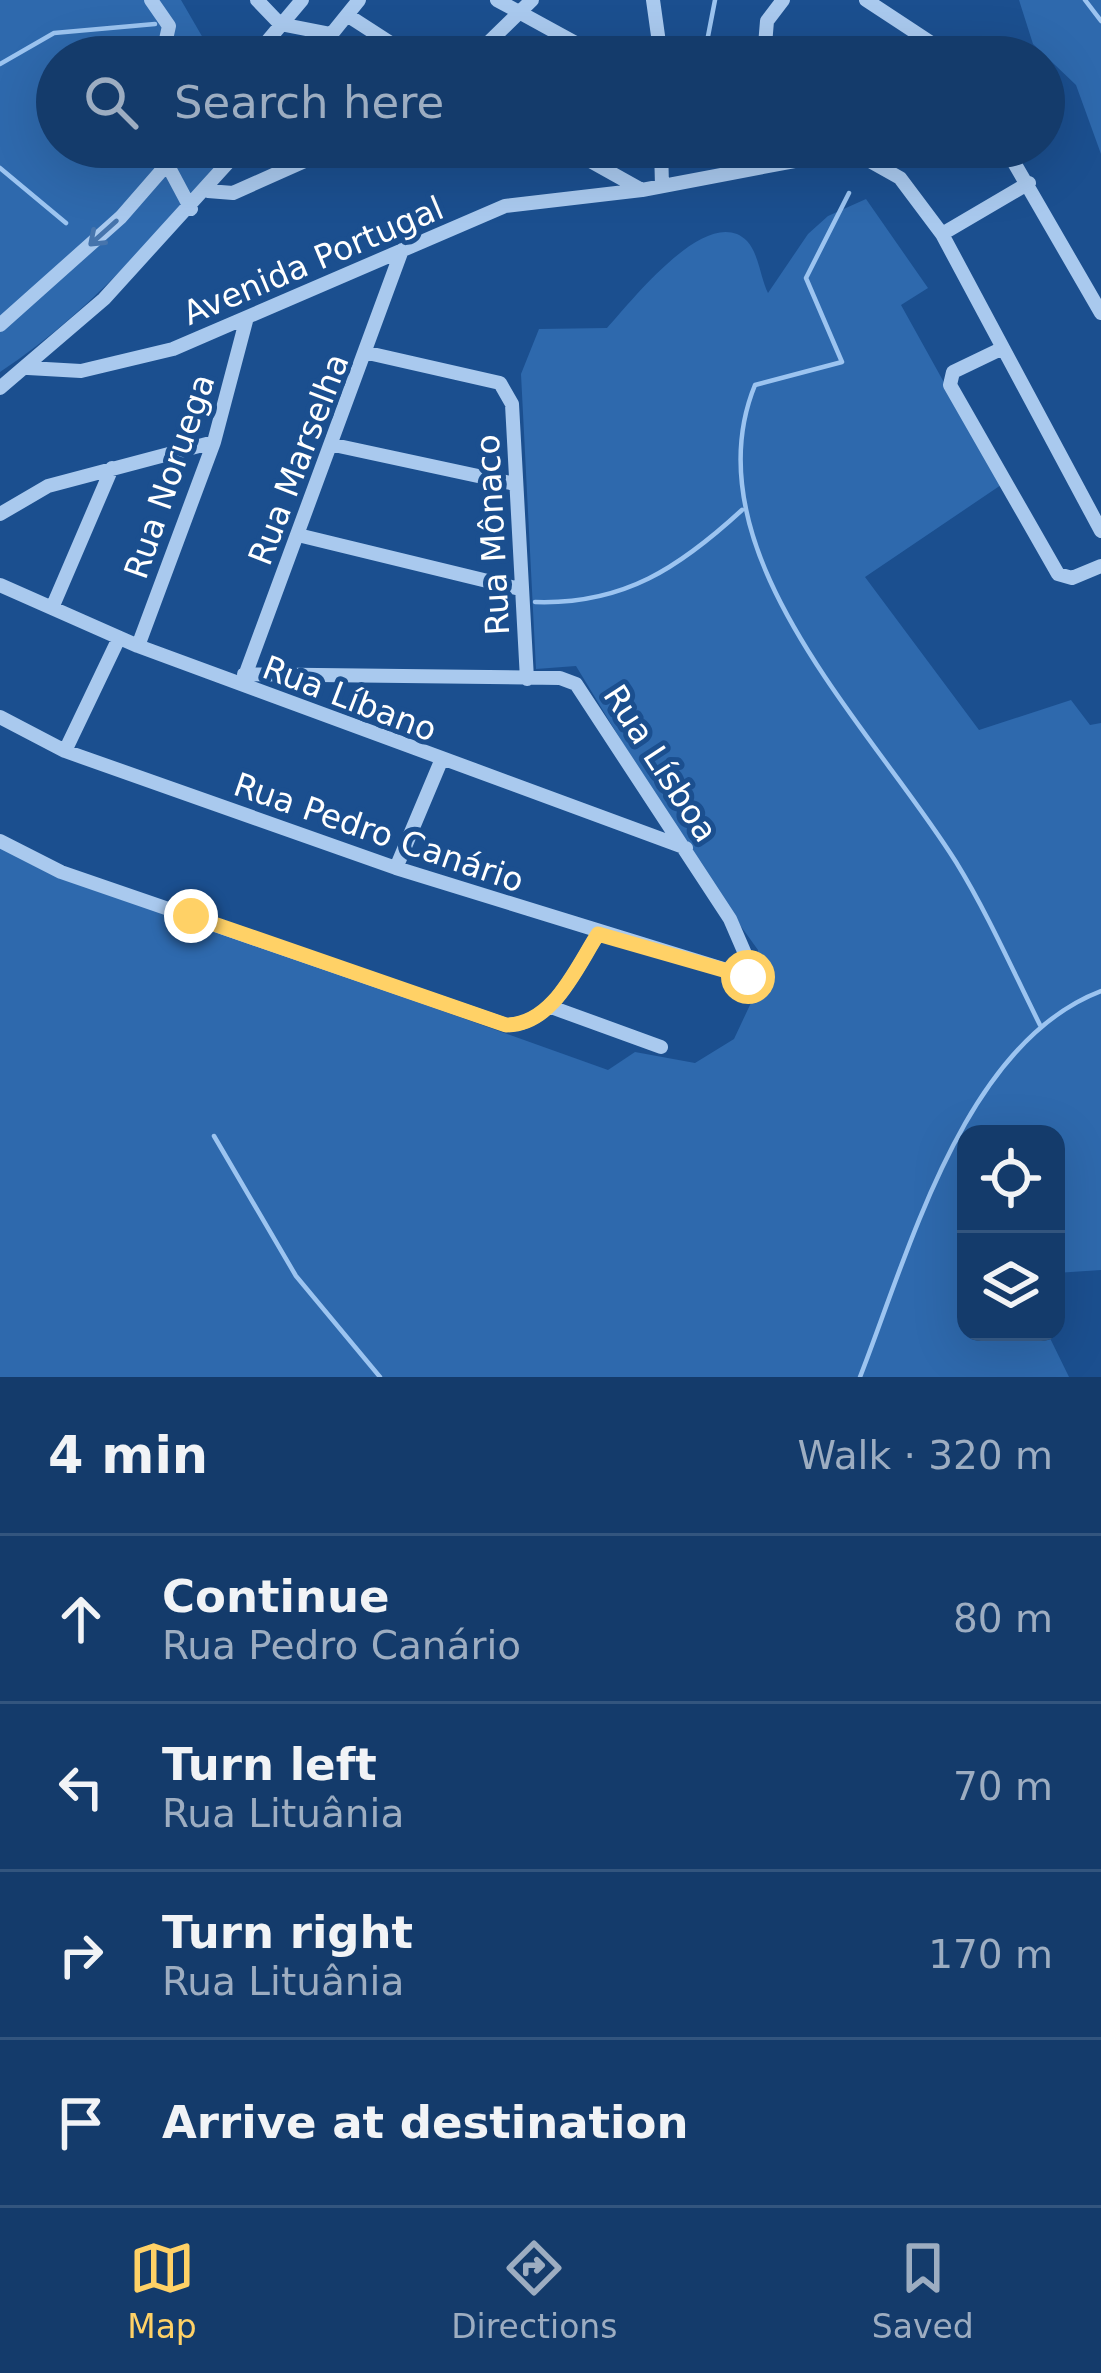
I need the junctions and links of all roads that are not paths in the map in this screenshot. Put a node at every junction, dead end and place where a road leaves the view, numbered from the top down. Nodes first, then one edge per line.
1 (151, 0) edge
2 (257, 0) edge
3 (302, 0) edge
4 (359, 0) edge
5 (497, 0) edge
6 (532, 0) edge
7 (653, 0) edge
8 (783, 0) edge
9 (866, 0) edge
10 (516, 13) junction
11 (347, 15) junction
12 (280, 24) junction
13 (331, 34) joint
14 (167, 36) edge
15 (271, 36) edge
16 (380, 36) edge
17 (498, 36) edge
18 (560, 36) edge
19 (658, 36) edge
20 (765, 36) edge
21 (912, 36) edge
22 (165, 168) edge
23 (171, 168) edge
24 (226, 168) edge
25 (289, 168) edge
26 (603, 168) edge
27 (662, 168) edge
28 (758, 168) edge
29 (886, 168) edge
30 (1020, 168) edge
31 (1030, 183) junction
32 (662, 186) junction
33 (642, 190) junction
34 (208, 191) junction
35 (190, 209) junction
36 (942, 233) junction
37 (402, 250) junction
38 (1101, 313) edge
39 (246, 321) junction
40 (0, 325) edge
41 (1003, 348) junction
42 (368, 353) junction
43 (28, 368) junction
44 (0, 388) edge
45 (214, 442) junction
46 (334, 445) junction
47 (112, 468) junction
48 (515, 484) junction
49 (0, 514) edge
50 (1101, 532) edge
51 (298, 536) junction
52 (1101, 566) edge
53 (0, 585) edge
54 (520, 589) junction
55 (52, 608) junction
56 (119, 638) junction
57 (138, 646) junction
58 (243, 680) junction
59 (527, 680) junction
60 (0, 717) edge
61 (65, 751) junction
62 (441, 761) junction
63 (0, 841) edge
64 (686, 848) junction
65 (396, 868) junction
66 (598, 934) junction
67 (748, 977) joint
68 (550, 1007) junction
69 (661, 1047) dead end

1 - 14 street
2 - 12 street
3 - 12 street
4 - 11 street
5 - 10 street
6 - 10 street
7 - 19 street
8 - 20 street
9 - 21 street
10 - 17 street
10 - 18 street
11 - 13 street
11 - 16 street
12 - 13 street
12 - 15 street
22 -> 40 street
23 - 35 street
24 - 34 street
25 - 34 street
26 - 33 street
27 - 32 street
28 - 32 street, Avenida Portugal
29 - 36 street, Avenida Portugal
30 - 31 street
31 - 36 street
31 - 38 street
32 - 33 street, Avenida Portugal
33 - 37 street, Avenida Portugal
34 - 35 street
35 - 43 street
36 - 41 street, Avenida Portugal
37 - 39 street, Avenida Portugal
37 - 42 street, Rua Marselha
39 - 43 street, Avenida Portugal
39 - 45 street, Rua Noruega
41 - 50 street, Avenida Portugal
41 - 52 street
42 - 46 street, Rua Marselha
42 - 48 street, Rua Mônaco
43 - 44 street
45 - 47 street
45 - 57 street, Rua Noruega
46 - 48 street
46 - 51 street, Rua Marselha
47 - 49 street
47 - 55 street
48 - 54 street, Rua Mônaco
51 - 54 street
51 - 58 street, Rua Marselha
53 - 55 street, Rua Líbano
54 - 59 street, Rua Mônaco
55 - 56 street, Rua Líbano
56 - 57 street, Rua Líbano
56 - 61 street
57 - 58 street, Rua Líbano
58 - 59 street, Rua Lísboa
58 - 62 street, Rua Líbano
59 - 64 street, Rua Lísboa
60 - 61 street, Rua Pedro Canário
61 - 65 street, Rua Pedro Canário
62 - 64 street, Rua Líbano
62 - 65 street
63 - 68 street
64 - 67 street, Rua Lísboa
65 - 66 street, Rua Pedro Canário
66 - 67 street, Rua Pedro Canário
66 - 68 street
68 - 69 street

